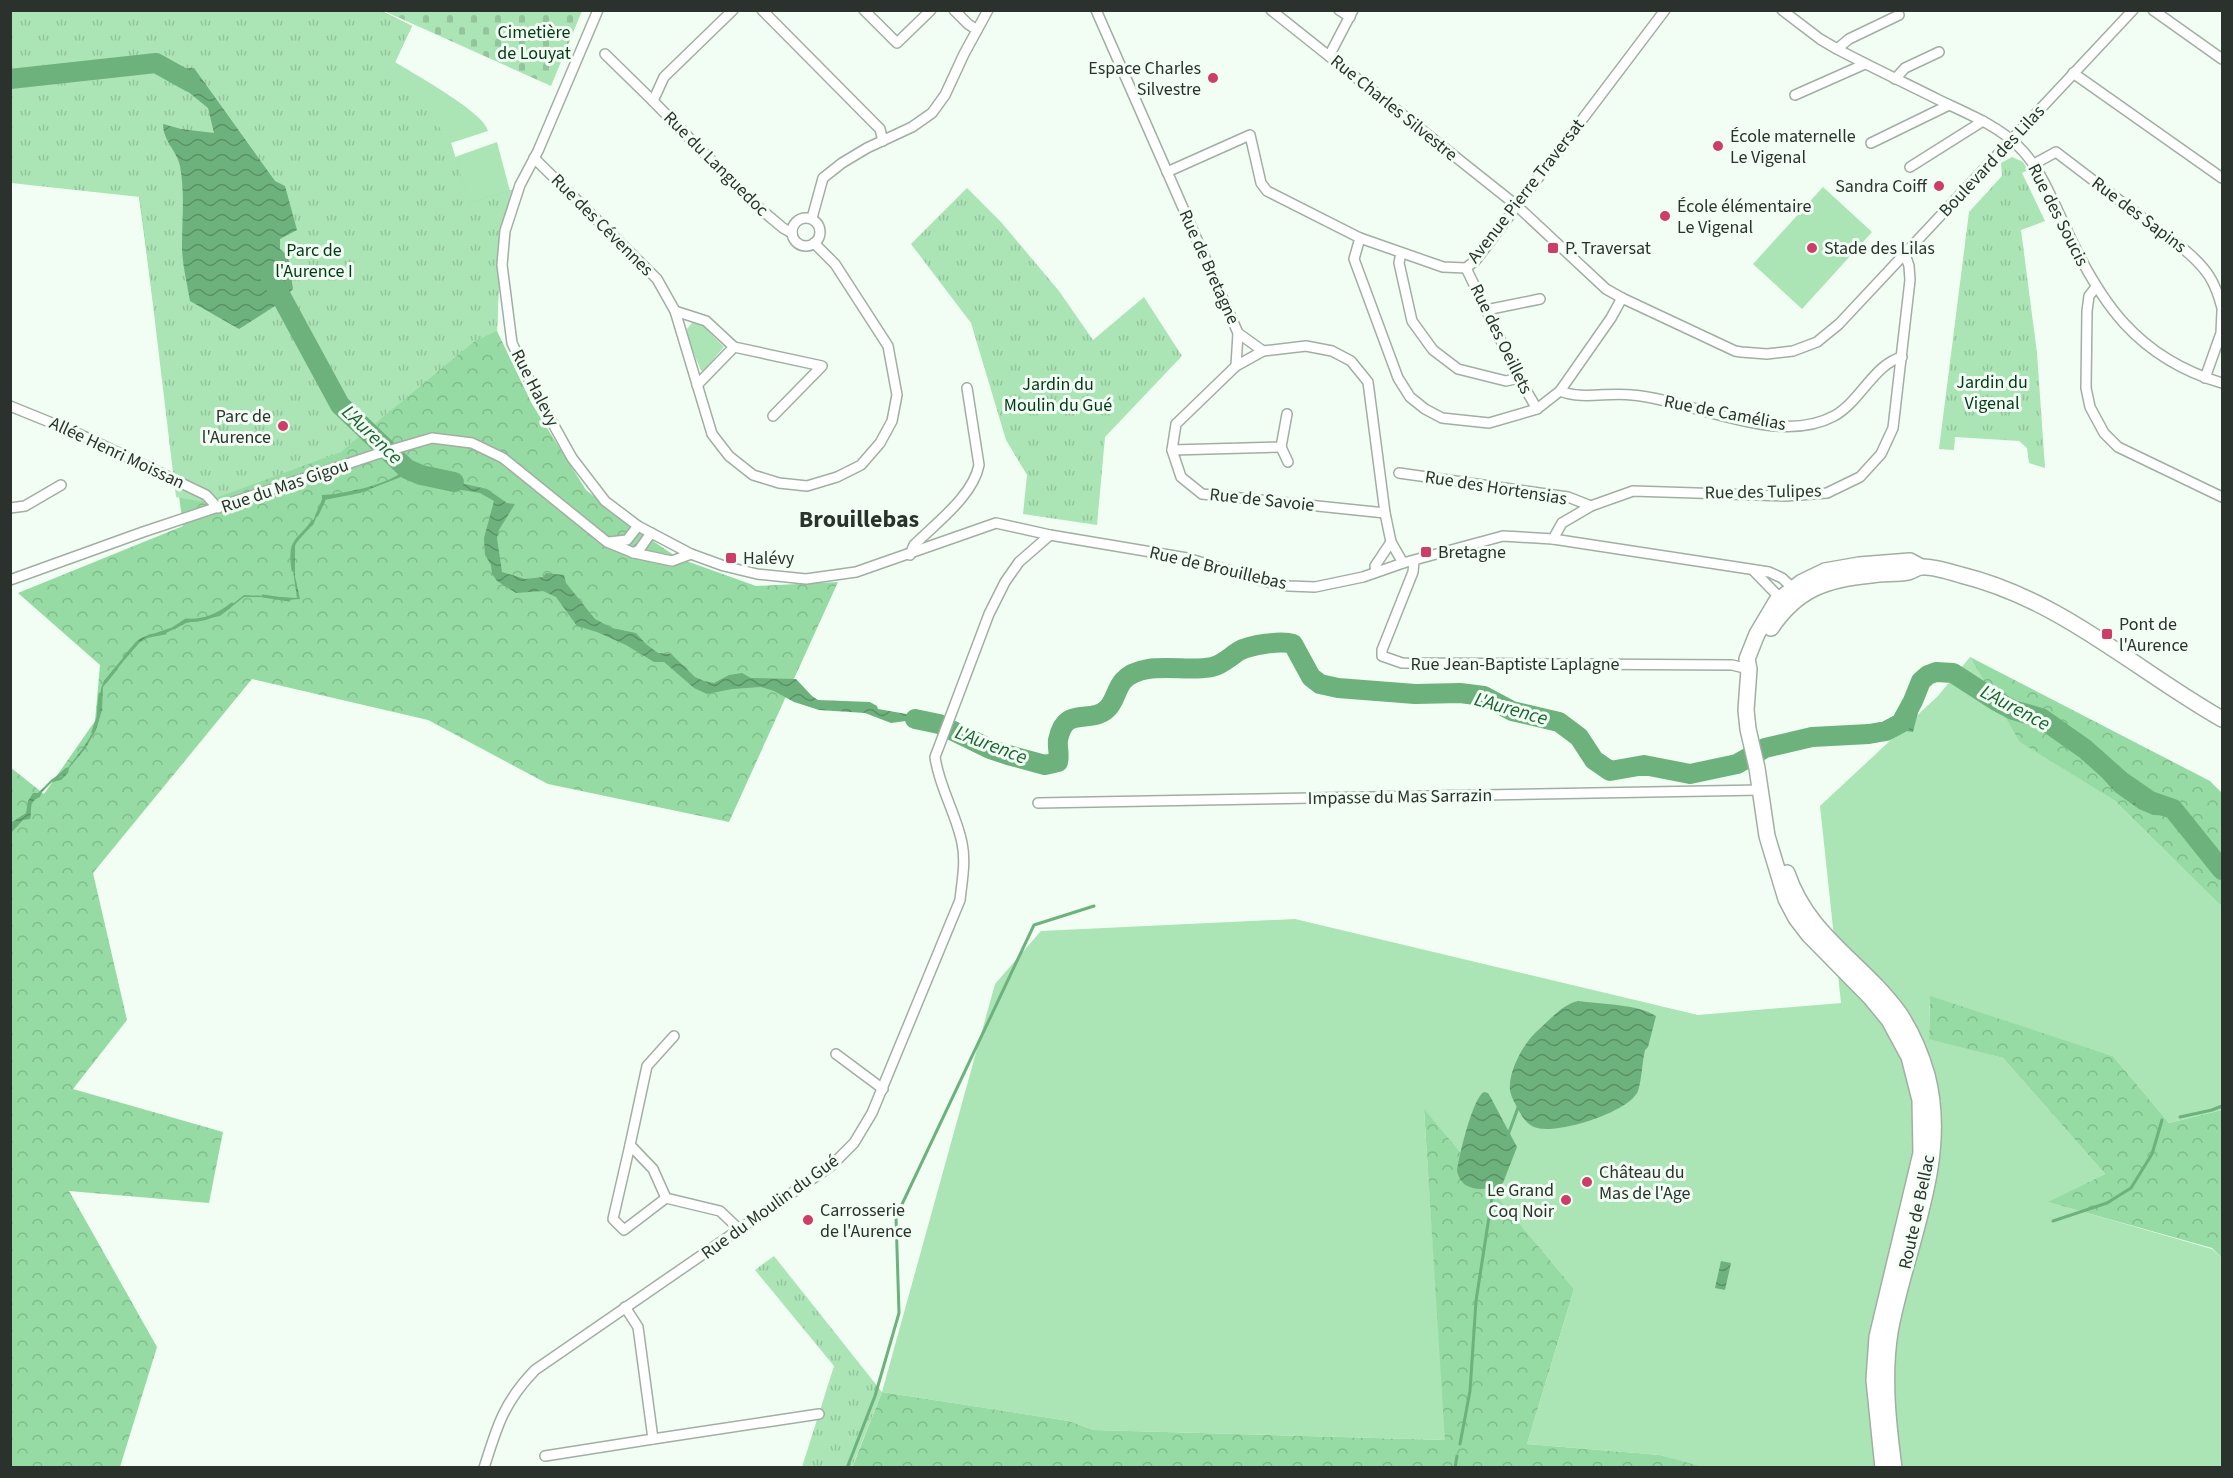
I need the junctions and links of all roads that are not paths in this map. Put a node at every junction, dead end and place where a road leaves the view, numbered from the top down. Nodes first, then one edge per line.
1 (598, 10) edge
2 (733, 10) edge
3 (762, 10) edge
4 (864, 10) edge
5 (931, 10) edge
6 (954, 10) edge
7 (988, 10) edge
8 (1096, 10) edge
9 (1271, 10) edge
10 (1339, 10) edge
11 (1665, 10) edge
12 (1782, 10) edge
13 (2133, 10) edge
14 (2153, 10) edge
15 (1351, 14) edge
16 (1899, 15) dead end
17 (977, 30) junction
18 (1837, 49) junction
19 (1939, 52) dead end
20 (605, 54) dead end
21 (1329, 56) junction
22 (2223, 59) edge
23 (1865, 64) junction
24 (2073, 73) junction
25 (1896, 79) junction
26 (1795, 95) dead end
27 (653, 101) junction
28 (1949, 105) junction
29 (1983, 121) junction
30 (2011, 140) junction
31 (883, 141) junction
32 (1871, 143) dead end
33 (534, 158) junction
34 (2034, 164) junction
35 (1910, 167) dead end
36 (1167, 172) junction
37 (2223, 178) edge
38 (1516, 205) junction
39 (812, 218) junction
40 (792, 233) junction
41 (1360, 238) junction
42 (814, 243) junction
43 (1401, 253) junction
44 (1905, 254) junction
45 (1466, 268) junction
46 (2096, 287) junction
47 (1622, 298) junction
48 (1540, 299) dead end
49 (1486, 310) junction
50 (675, 311) junction
51 (2223, 311) edge
52 (1238, 333) junction
53 (734, 347) junction
54 (1263, 351) junction
55 (1902, 357) junction
56 (1236, 366) junction
57 (1519, 378) junction
58 (2205, 378) junction
59 (2223, 383) edge
60 (697, 384) junction
61 (967, 388) dead end
62 (1560, 391) junction
63 (10, 406) edge
64 (1537, 409) junction
65 (1287, 414) dead end
66 (773, 416) dead end
67 (1281, 447) junction
68 (1172, 450) junction
69 (1288, 462) dead end
70 (1400, 473) dead end
71 (61, 485) dead end
72 (2223, 497) edge
73 (1591, 506) junction
74 (10, 508) edge
75 (218, 508) junction
76 (1385, 513) junction
77 (638, 526) junction
78 (651, 533) junction
79 (1050, 535) junction
80 (1553, 539) junction
81 (607, 542) junction
82 (1391, 542) junction
83 (633, 553) junction
84 (690, 554) junction
85 (910, 555) junction
86 (1414, 561) junction
87 (1403, 563) junction
88 (1751, 569) junction
89 (1376, 572) junction
90 (10, 580) edge
91 (1796, 592) junction
92 (1784, 603) junction
93 (1749, 669) junction
94 (2223, 719) edge
95 (1761, 790) junction
96 (1038, 803) dead end
97 (674, 1036) dead end
98 (836, 1054) dead end
99 (883, 1089) junction
100 (630, 1145) junction
101 (666, 1198) junction
102 (740, 1230) junction
103 (625, 1307) junction
104 (819, 1414) dead end
105 (653, 1439) junction
106 (545, 1456) dead end
107 (484, 1467) edge
108 (1882, 1467) edge
109 (1894, 1467) edge

1 - 33 street, Rue Halevy
2 - 27 street, Rue du Languedoc
3 - 31 street
4 - 5 street
6 - 17 street
7 - 17 street
8 - 36 street, Rue de Bretagne
9 - 21 street, Rue Charles Silvestre
10 - 15 street
11 - 38 street, Avenue Pierre Traversat
12 - 18 street, Rue des Soucis
13 - 24 street, Boulevard des Lilas
14 - 22 street
15 - 21 street
16 - 18 street
17 - 31 street
18 - 23 street, Rue des Soucis
19 - 25 street
20 - 27 street
21 - 38 street, Rue Charles Silvestre
23 - 25 street, Rue des Soucis
23 - 26 street
24 - 30 street, Boulevard des Lilas
24 - 37 street
25 - 28 street, Rue des Soucis
27 - 40 street, Rue du Languedoc
28 - 29 street, Rue des Soucis
28 - 32 street
29 - 30 street, Rue des Soucis
29 - 35 street
30 - 34 street, Rue des Soucis
30 - 44 street, Boulevard des Lilas
31 - 39 street
33 - 50 street, Rue des Cévennes
33 - 77 street, Rue Halevy
34 - 46 street, Rue des Soucis
34 - 51 street, Rue des Sapins
36 - 41 street, Avenue Pierre Traversat
36 - 52 street, Rue de Bretagne
38 - 45 street, Avenue Pierre Traversat
38 - 47 street, Boulevard des Lilas
39 - 40 street
39 - 42 street
40 - 42 street
41 - 43 street, Avenue Pierre Traversat
41 - 64 street
42 - 60 street, Rue des Cévennes
43 - 45 street, Avenue Pierre Traversat
43 - 57 street
44 - 47 street, Boulevard des Lilas
44 - 55 street, Rue des Tulipes
45 - 49 street, Rue des Oeillets
46 - 58 street, Rue des Soucis
46 - 72 street
47 - 62 street
48 - 49 street
49 - 57 street, Rue des Oeillets
50 - 53 street
50 - 60 street, Rue des Cévennes
51 - 58 street, Rue des Sapins
52 - 54 street, Rue de Bretagne
52 - 56 street
53 - 60 street
53 - 66 street
54 - 56 street
54 - 76 street
55 - 62 street, Rue de Camélias
55 - 73 street, Rue des Tulipes
56 - 68 street
57 - 64 street, Rue des Oeillets
58 - 59 street, Rue des Soucis
61 - 85 street
62 - 64 street
63 - 75 street, Allée Henri Moissan
65 - 67 street
67 - 68 street
67 - 69 street
68 - 76 street, Rue de Savoie
70 - 73 street, Rue des Hortensias
71 - 74 street
73 - 80 street, Rue des Tulipes
75 - 81 street, Rue du Mas Gigou
75 - 90 street, Rue du Mas Gigou
76 - 82 street
77 - 78 street, Rue Halevy
77 - 81 street
78 - 83 street
78 - 84 street, Rue de Brouillebas
79 - 85 street, Rue de Brouillebas
79 - 89 street, Rue de Brouillebas
79 - 99 street, Rue du Moulin du Gué
80 - 86 street, Rue de Brouillebas
80 - 88 street, Rue de Brouillebas
81 - 83 street, Rue du Mas Gigou
82 - 87 street
82 - 89 street
83 - 84 street, Rue du Mas Gigou
84 - 85 street, Rue de Brouillebas
86 - 87 street, Rue de Brouillebas
86 - 93 street, Rue Jean-Baptiste Laplagne
87 - 89 street, Rue de Brouillebas
88 - 91 street, Rue de Brouillebas
88 - 92 street
91 - 92 main road
91 - 94 main road
92 - 93 main road
93 - 95 main road, Route de Bellac
95 - 96 street, Impasse du Mas Sarrazin
95 - 108 main road, Route de Bellac
95 - 109 main road, Route de Bellac
97 - 100 street
98 - 99 street
99 - 102 street, Rue du Moulin du Gué
100 - 101 street
100 - 101 street
101 - 102 street
102 - 103 street, Rue du Moulin du Gué
103 - 105 street
103 - 107 street, Rue du Moulin du Gué
104 - 105 street
105 - 106 street

